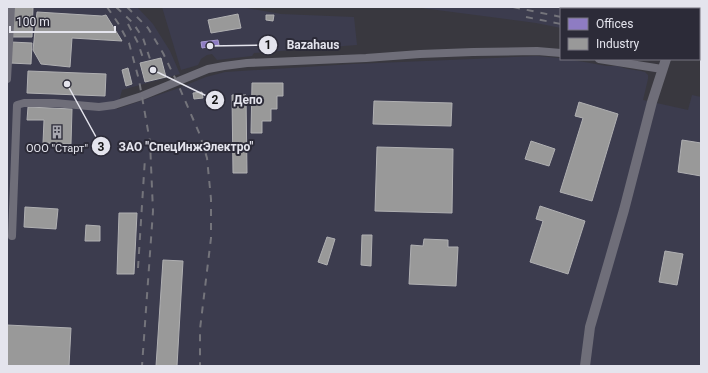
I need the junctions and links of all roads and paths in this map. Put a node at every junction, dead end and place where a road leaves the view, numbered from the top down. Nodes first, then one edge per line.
1 (11, 7) edge
2 (560, 53) edge
3 (605, 60) edge
4 (666, 60) edge
5 (662, 69) junction
6 (7, 80) edge
7 (12, 236) dead end
8 (585, 366) edge

1 - 6 street
2 - 7 street
3 - 5 street
4 - 5 street
5 - 8 street

